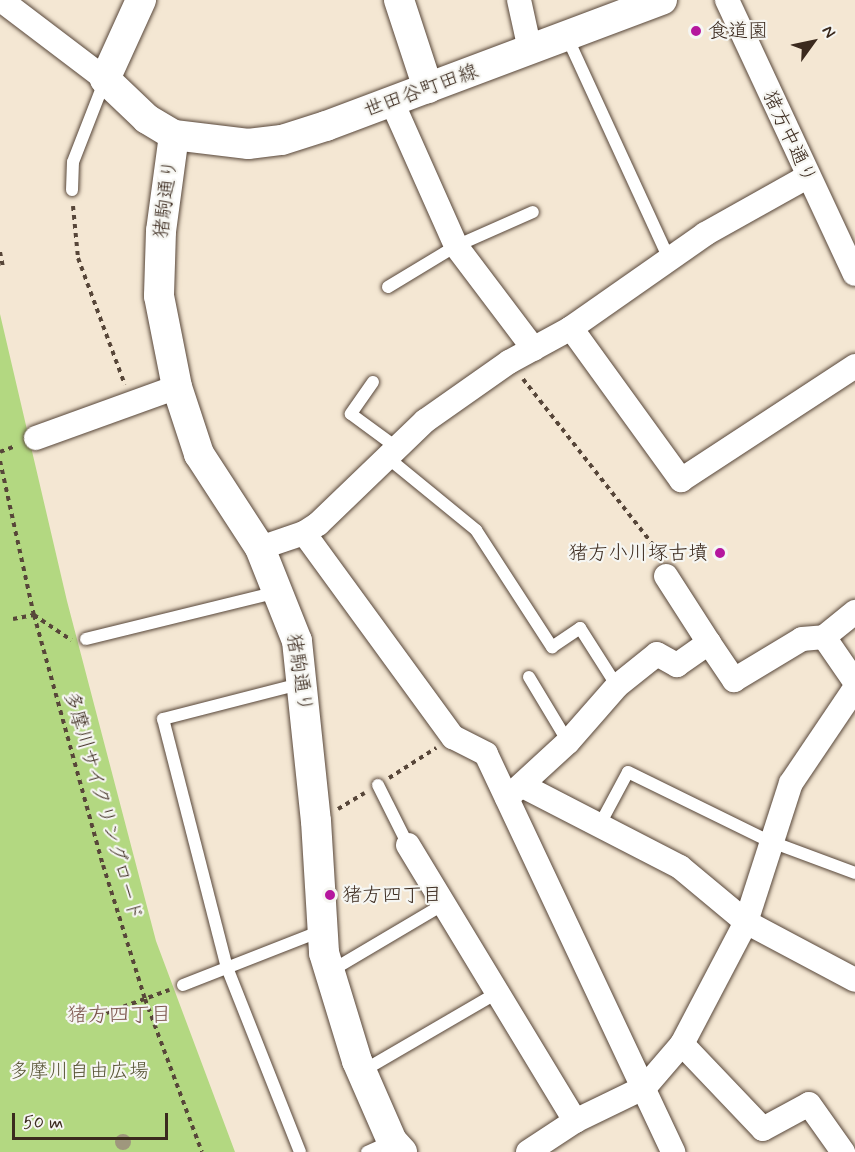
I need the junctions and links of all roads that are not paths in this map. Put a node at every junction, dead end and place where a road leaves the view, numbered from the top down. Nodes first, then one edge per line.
1 (1, 0) edge
2 (141, 0) edge
3 (399, 0) edge
4 (519, 0) edge
5 (662, 0) edge
6 (727, 0) edge
7 (567, 36) junction
8 (530, 50) junction
9 (105, 79) junction
10 (428, 88) junction
11 (392, 102) junction
12 (174, 135) junction
13 (807, 177) junction
14 (72, 190) road end
15 (533, 213) dead end
16 (456, 246) junction
17 (669, 259) junction
18 (855, 274) edge
19 (388, 287) dead end
20 (571, 328) junction
21 (534, 348) junction
22 (855, 366) edge
23 (372, 382) dead end
24 (177, 387) junction
25 (36, 438) dead end
26 (392, 452) junction
27 (304, 533) junction
28 (260, 548) junction
29 (666, 576) road end
30 (278, 591) junction
31 (855, 612) edge
32 (824, 637) junction
33 (86, 639) road end
34 (709, 643) junction
35 (530, 677) dead end
36 (855, 682) edge
37 (303, 683) junction
38 (617, 686) junction
39 (855, 688) edge
40 (568, 742) junction
41 (378, 785) road end
42 (515, 792) junction
43 (599, 826) junction
44 (769, 841) junction
45 (408, 845) joint
46 (855, 873) edge
47 (444, 904) junction
48 (746, 922) junction
49 (321, 932) junction
50 (227, 968) junction
51 (329, 972) junction
52 (855, 980) edge
53 (183, 985) road end
54 (497, 993) junction
55 (682, 1044) junction
56 (361, 1072) junction
57 (645, 1087) junction
58 (575, 1121) junction
59 (387, 1148) edge
60 (300, 1152) edge
61 (528, 1152) edge
62 (673, 1152) edge
63 (843, 1152) edge

1 - 9 street
2 - 9 street
3 - 10 street
4 - 8 street
5 - 7 street, 世田谷町田線
6 - 13 street, 猪方中通り
7 - 8 street, 世田谷町田線
7 - 17 lane
8 - 10 street, 世田谷町田線
9 - 12 street
9 - 14 lane
10 - 11 street, 世田谷町田線
11 - 12 street, 世田谷町田線
11 - 16 street
12 - 24 street, 猪駒通り
13 - 17 street
13 - 18 street, 猪方中通り
15 - 16 lane
16 - 19 lane
16 - 21 street
17 - 20 street
20 - 21 street
20 - 22 street
21 - 26 street
23 - 26 lane
24 - 25 street
24 - 28 street, 猪駒通り
26 - 27 street
26 - 38 lane
27 - 28 street
27 - 42 street
28 - 30 street, 猪駒通り
29 - 34 street
30 - 33 lane
30 - 37 street, 猪駒通り
31 - 32 street
32 - 34 street
32 - 36 street
34 - 38 street
35 - 40 lane
37 - 49 street, 猪駒通り
37 - 50 lane
38 - 40 street
39 - 44 street
40 - 42 street
41 - 45 lane
42 - 43 street
42 - 57 street
43 - 44 lane
43 - 48 street
44 - 46 lane
44 - 48 street
45 - 47 street
47 - 51 lane
47 - 54 street
48 - 52 street
48 - 55 street
49 - 50 lane
49 - 51 street, 猪駒通り
50 - 53 lane
50 - 60 lane
51 - 56 street, 猪駒通り
54 - 56 lane
54 - 58 street
55 - 57 street
55 - 63 street
56 - 59 street, 猪駒通り
57 - 58 street
57 - 62 street
58 - 61 street

